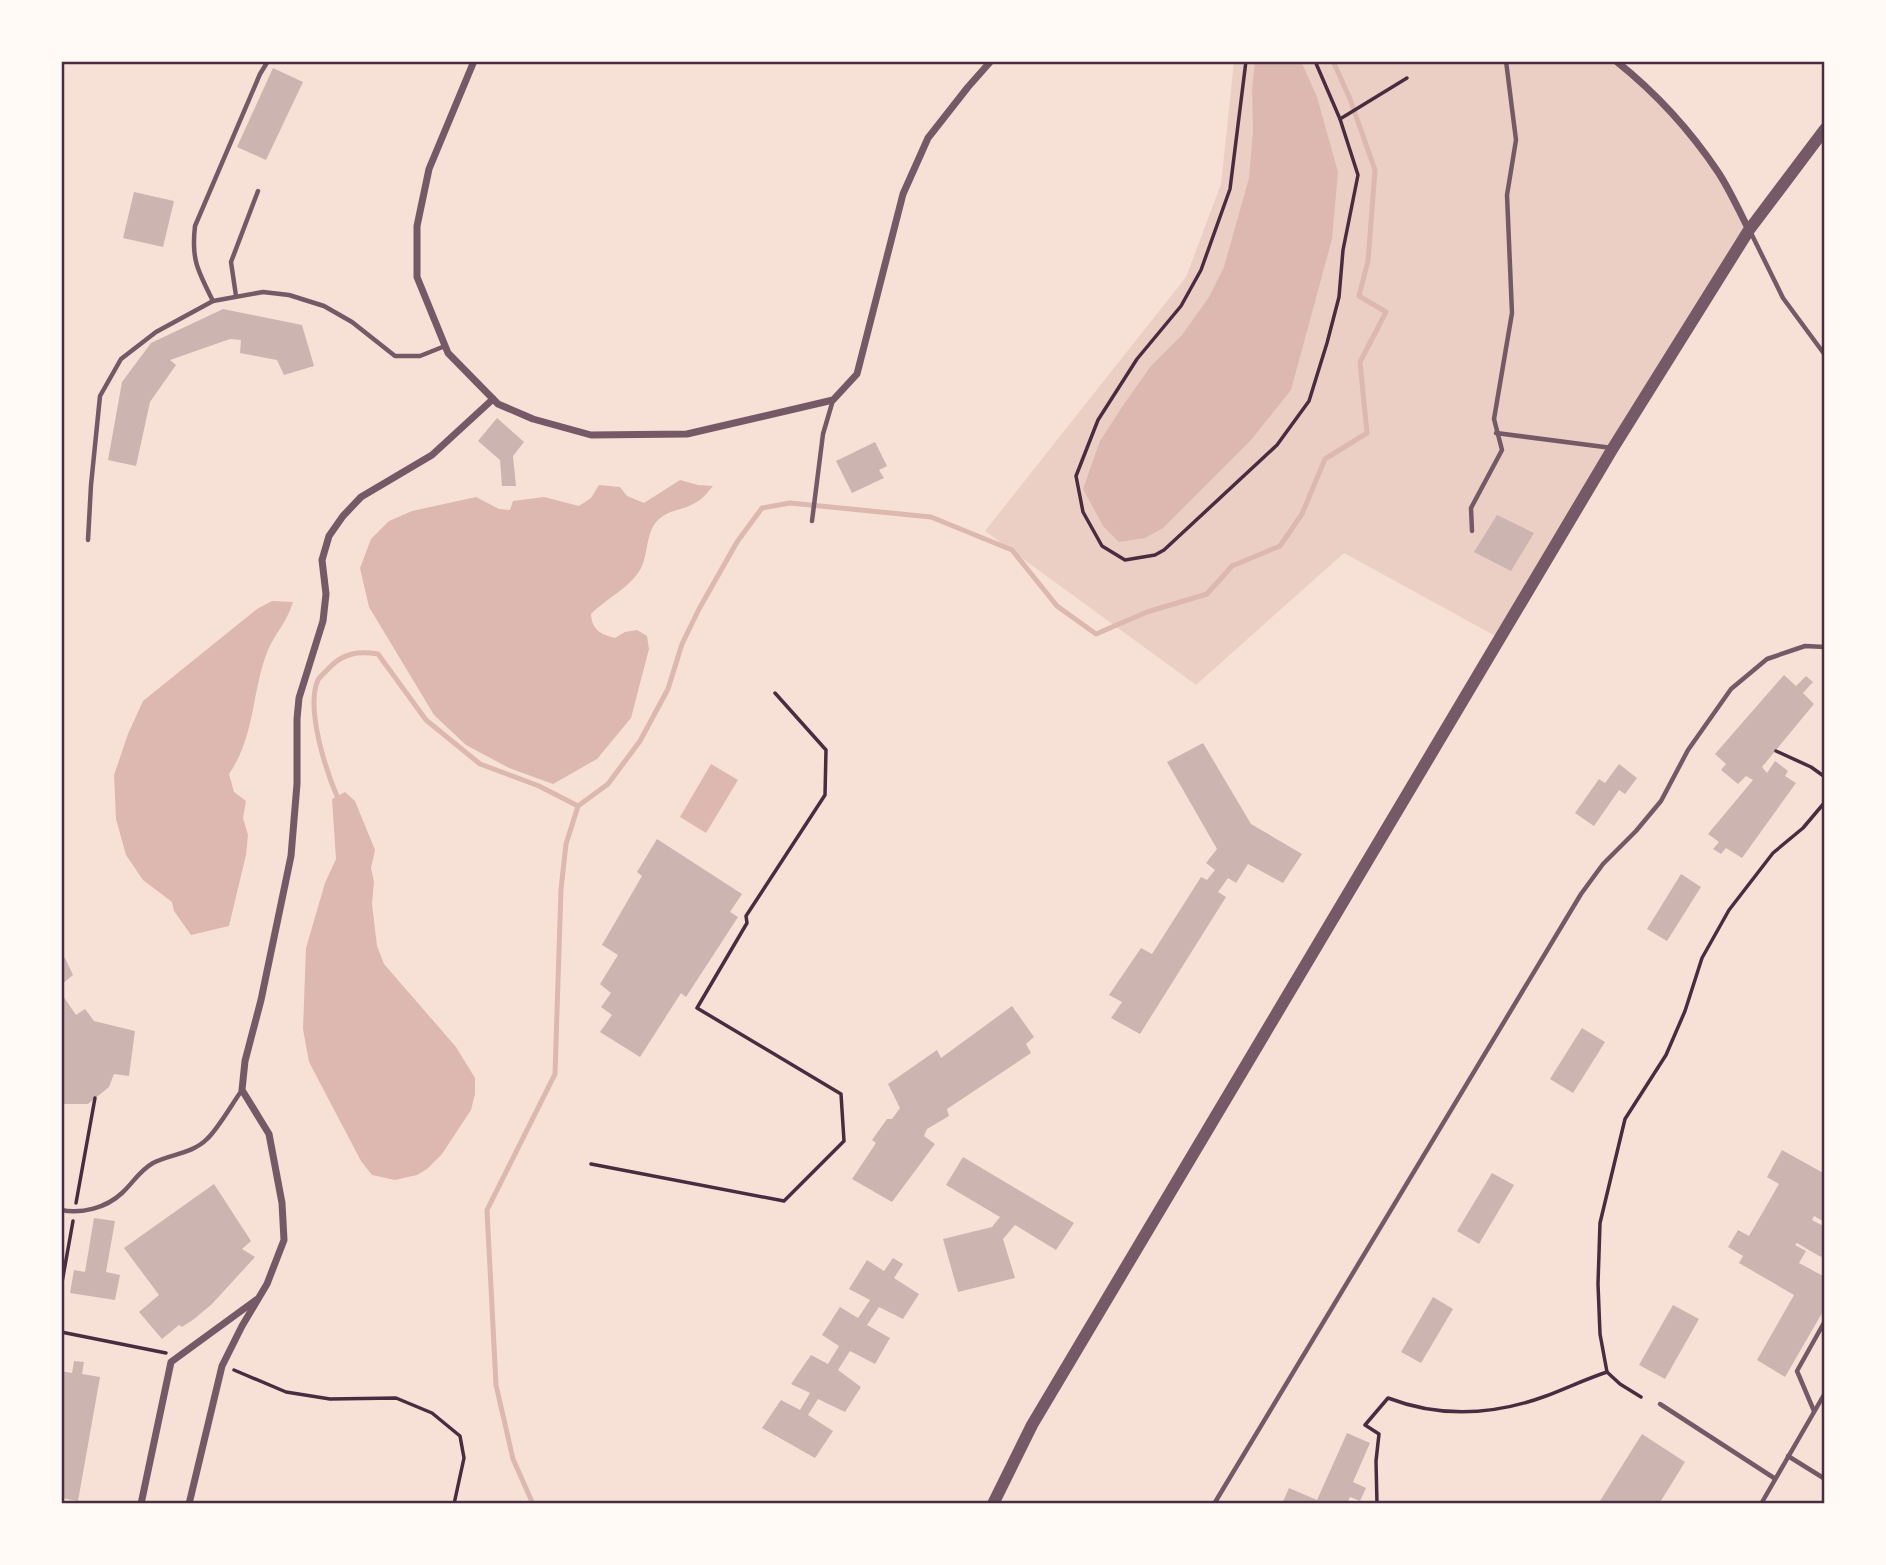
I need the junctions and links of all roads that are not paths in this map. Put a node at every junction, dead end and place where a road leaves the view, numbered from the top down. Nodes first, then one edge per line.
1 (268, 61) edge
2 (474, 61) edge
3 (991, 61) edge
4 (1616, 61) edge
5 (1506, 63) edge
6 (1825, 129) edge
7 (258, 191) dead end
8 (1749, 230) junction
9 (236, 296) junction
10 (213, 301) junction
11 (445, 345) junction
12 (1825, 355) edge
13 (492, 399) junction
14 (833, 400) junction
15 (1496, 433) junction
16 (1613, 448) junction
17 (812, 521) dead end
18 (1472, 531) dead end
19 (89, 540) dead end
20 (1825, 647) edge
21 (242, 1090) junction
22 (61, 1209) edge
23 (259, 1297) junction
24 (1825, 1321) edge
25 (1825, 1393) edge
26 (1660, 1404) dead end
27 (1814, 1411) junction
28 (1788, 1456) junction
29 (1774, 1478) junction
30 (1825, 1479) edge
31 (141, 1504) edge
32 (189, 1504) edge
33 (993, 1504) edge
34 (1214, 1504) edge
35 (1761, 1504) edge

1 - 10 lane
2 - 11 street
3 - 14 street
4 - 8 street
5 - 15 lane
6 - 8 street
7 - 9 lane
8 - 12 lane
8 - 16 street
9 - 10 lane
9 - 11 lane
10 - 19 lane
11 - 13 street
13 - 14 street
13 - 21 street
14 - 17 lane
15 - 16 lane
15 - 18 lane
16 - 33 street
20 - 34 lane
21 - 22 lane
21 - 23 street
23 - 31 street
23 - 32 street
24 - 27 lane
25 - 27 lane
26 - 29 lane
27 - 28 lane
28 - 29 lane
28 - 30 lane
29 - 35 lane

